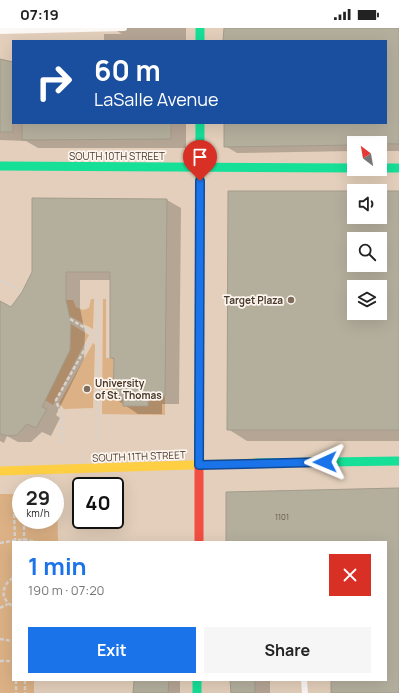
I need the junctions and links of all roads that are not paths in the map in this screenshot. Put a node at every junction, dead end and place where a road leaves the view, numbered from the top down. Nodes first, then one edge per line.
1 (124, 28) edge
2 (200, 28) edge
3 (0, 31) edge
4 (200, 40) edge
5 (200, 124) edge
6 (0, 166) edge
7 (200, 168) junction
8 (347, 168) edge
9 (387, 168) edge
10 (399, 168) edge
11 (399, 461) edge
12 (199, 465) junction
13 (0, 472) edge
14 (199, 541) edge
15 (197, 681) edge
16 (304, 681) edge
17 (197, 693) edge
18 (305, 693) edge

1 - 3 lane
2 - 4 street
5 - 7 street
6 - 7 street, SOUTH 10TH STREET
7 - 8 street, SOUTH 10TH STREET
7 - 12 street
9 - 10 street
11 - 12 street, SOUTH 11TH STREET
12 - 13 street, SOUTH 11TH STREET
12 - 14 street
15 - 17 street
16 - 18 lane

